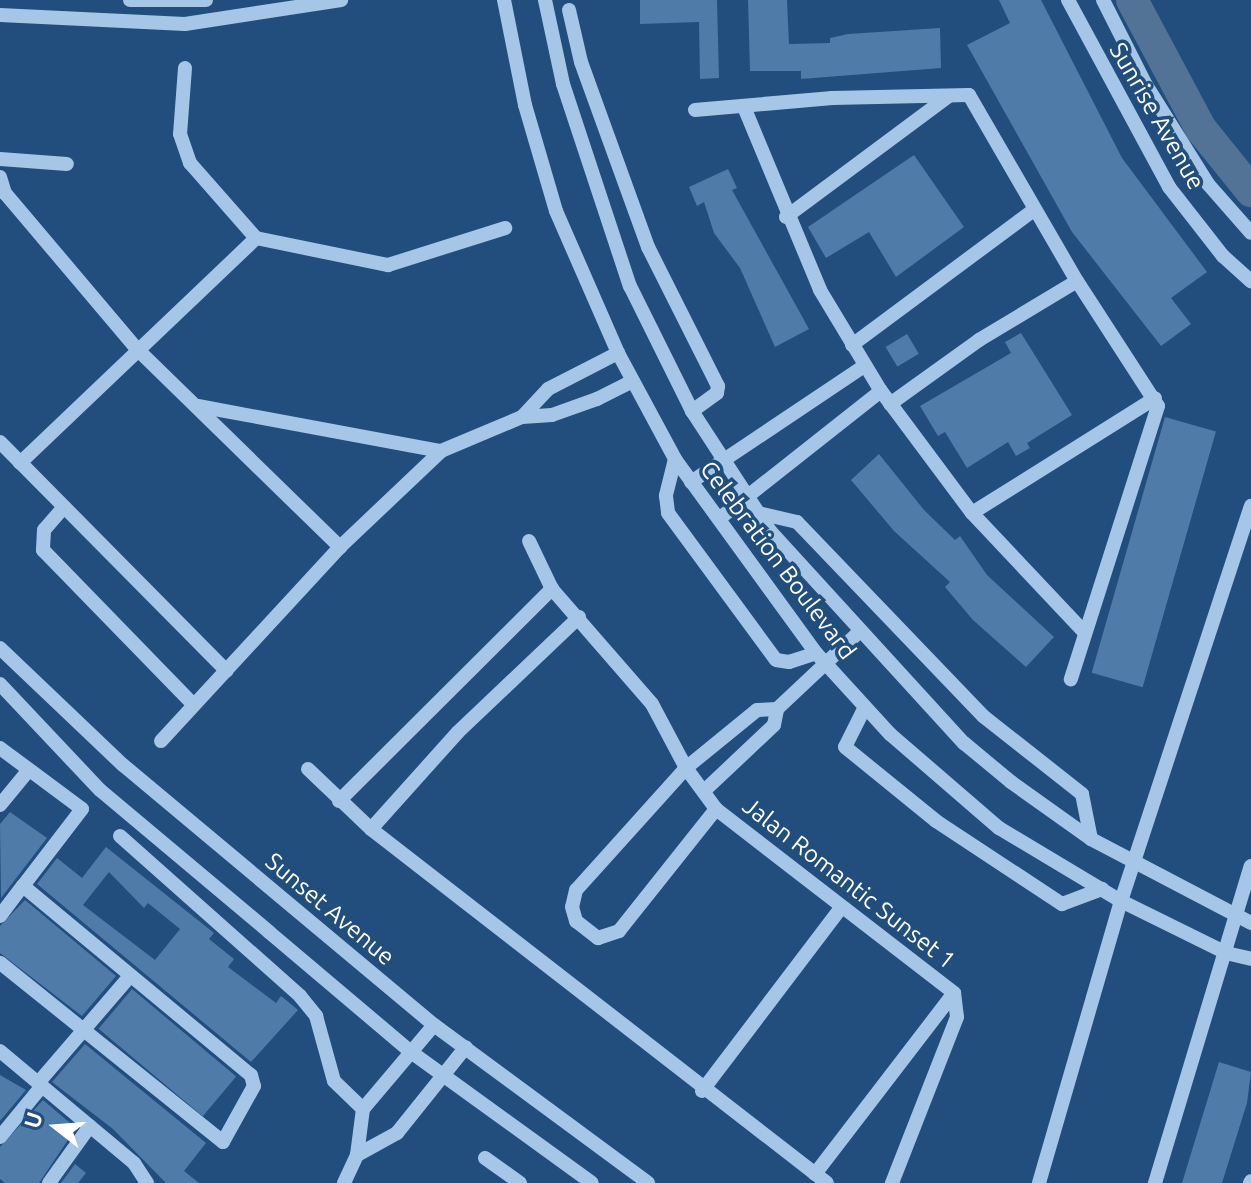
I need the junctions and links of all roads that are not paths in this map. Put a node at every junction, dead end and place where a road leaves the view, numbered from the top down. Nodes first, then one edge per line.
1 (130, 0) edge
2 (206, 0) edge
3 (341, 0) edge
4 (504, 0) edge
5 (545, 0) edge
6 (1068, 0) edge
7 (1103, 0) edge
8 (569, 10) dead end
9 (0, 15) edge
10 (185, 68) dead end
11 (949, 96) junction
12 (744, 107) junction
13 (695, 110) dead end
14 (0, 159) edge
15 (67, 164) dead end
16 (0, 177) edge
17 (1034, 210) junction
18 (786, 217) junction
19 (505, 228) dead end
20 (1251, 233) edge
21 (256, 238) junction
22 (1077, 281) junction
23 (1251, 281) edge
24 (852, 345) junction
25 (137, 349) junction
26 (618, 353) junction
27 (864, 366) junction
28 (633, 381) junction
29 (881, 391) junction
30 (1155, 398) junction
31 (890, 404) junction
32 (198, 406) junction
33 (692, 411) junction
34 (522, 417) junction
35 (0, 442) edge
36 (441, 451) junction
37 (675, 459) junction
38 (724, 459) junction
39 (20, 463) junction
40 (691, 482) junction
41 (747, 496) junction
42 (1251, 506) edge
43 (64, 507) junction
44 (758, 513) junction
45 (972, 513) junction
46 (720, 518) junction
47 (529, 541) dead end
48 (340, 547) junction
49 (552, 589) junction
50 (579, 617) junction
51 (1084, 632) junction
52 (858, 633) junction
53 (0, 648) edge
54 (821, 658) junction
55 (227, 671) junction
56 (1071, 679) dead end
57 (0, 684) edge
58 (193, 704) junction
59 (777, 709) junction
60 (864, 709) junction
61 (729, 730) junction
62 (161, 741) dead end
63 (0, 748) edge
64 (748, 751) junction
65 (686, 768) junction
66 (308, 769) dead end
67 (28, 771) junction
68 (704, 791) junction
69 (339, 801) junction
70 (0, 805) edge
71 (716, 809) junction
72 (371, 829) junction
73 (120, 836) dead end
74 (1091, 839) junction
75 (1136, 865) junction
76 (1251, 866) edge
77 (23, 886) junction
78 (1102, 889) junction
79 (1121, 901) junction
80 (841, 908) junction
81 (0, 916) edge
82 (1235, 919) junction
83 (1251, 923) edge
84 (1226, 953) junction
85 (1251, 959) edge
86 (0, 963) edge
87 (130, 976) junction
88 (954, 993) junction
89 (434, 1025) junction
90 (84, 1030) junction
91 (466, 1047) junction
92 (0, 1051) edge
93 (411, 1052) junction
94 (443, 1076) junction
95 (40, 1084) junction
96 (702, 1091) junction
97 (363, 1109) junction
98 (90, 1126) junction
99 (0, 1137) edge
100 (357, 1155) junction
101 (485, 1158) dead end
102 (821, 1178) edge
103 (146, 1180) edge
104 (49, 1183) edge
105 (344, 1183) edge
106 (520, 1183) edge
107 (592, 1183) edge
108 (648, 1183) edge
109 (892, 1183) edge
110 (1039, 1183) edge
111 (1155, 1183) edge

1 - 2 street
3 - 9 street
4 - 26 street, Celebration Boulevard
5 - 33 street, Celebration Boulevard
6 - 23 street, Sunrise Avenue
7 - 20 street, Sunrise Avenue
8 - 33 street
10 - 21 street
11 - 12 street
11 - 17 street
11 - 18 street
12 - 13 street
12 - 18 street
14 - 15 street
16 - 25 street
17 - 22 street
17 - 24 street
18 - 24 street
19 - 21 street
21 - 25 street
22 - 30 street
22 - 31 street
24 - 27 street
25 - 32 street
25 - 39 street
26 - 28 street, Celebration Boulevard
26 - 34 street
27 - 29 street
27 - 38 street
28 - 34 street
28 - 37 street, Celebration Boulevard
29 - 31 street
29 - 41 street
30 - 45 street
30 - 51 street
31 - 45 street
32 - 36 street
32 - 48 street
33 - 38 street, Celebration Boulevard
34 - 36 street
35 - 39 street
36 - 48 street
37 - 40 street, Celebration Boulevard
37 - 54 street
38 - 40 street
38 - 41 street, Celebration Boulevard
39 - 43 street
40 - 46 street, Celebration Boulevard
41 - 44 street, Celebration Boulevard
41 - 46 street
42 - 75 street
43 - 55 street
43 - 58 street
44 - 52 street, Celebration Boulevard
44 - 74 street
45 - 51 street
46 - 54 street, Celebration Boulevard
47 - 49 street, Jalan Romantic Sunset 1
48 - 55 street
49 - 50 street, Jalan Romantic Sunset 1
49 - 69 street
50 - 65 street, Jalan Romantic Sunset 1
50 - 72 street
51 - 56 street
52 - 54 street
52 - 74 street, Celebration Boulevard
53 - 89 street, Sunset Avenue
54 - 59 street
54 - 60 street, Celebration Boulevard
55 - 58 street
57 - 93 street
58 - 62 street
59 - 61 street
59 - 64 street
60 - 78 street, Celebration Boulevard
60 - 78 street
61 - 64 street
61 - 65 street
63 - 67 street
64 - 68 street
65 - 68 street, Jalan Romantic Sunset 1
65 - 71 street
66 - 69 street
67 - 70 street
67 - 77 street
68 - 71 street, Jalan Romantic Sunset 1
69 - 72 street
71 - 80 street, Jalan Romantic Sunset 1
72 - 96 street
73 - 97 street
74 - 75 street, Celebration Boulevard
75 - 79 street
75 - 82 street, Celebration Boulevard
76 - 82 street
77 - 81 street
77 - 87 street
78 - 79 street, Celebration Boulevard
79 - 84 street, Celebration Boulevard
79 - 110 street
80 - 88 street, Jalan Romantic Sunset 1
80 - 96 street
82 - 83 street, Celebration Boulevard
82 - 84 street
84 - 85 street, Celebration Boulevard
84 - 111 street
86 - 90 street
87 - 90 street
87 - 90 street
88 - 102 street
88 - 109 street
89 - 91 street, Sunset Avenue
89 - 93 street
90 - 95 street
91 - 94 street
91 - 108 street, Sunset Avenue
92 - 95 street
93 - 94 street
93 - 97 street
94 - 100 street
94 - 107 street
95 - 98 street
95 - 99 street
96 - 102 street
97 - 100 street
98 - 103 street
98 - 104 street
100 - 105 street
101 - 106 street

